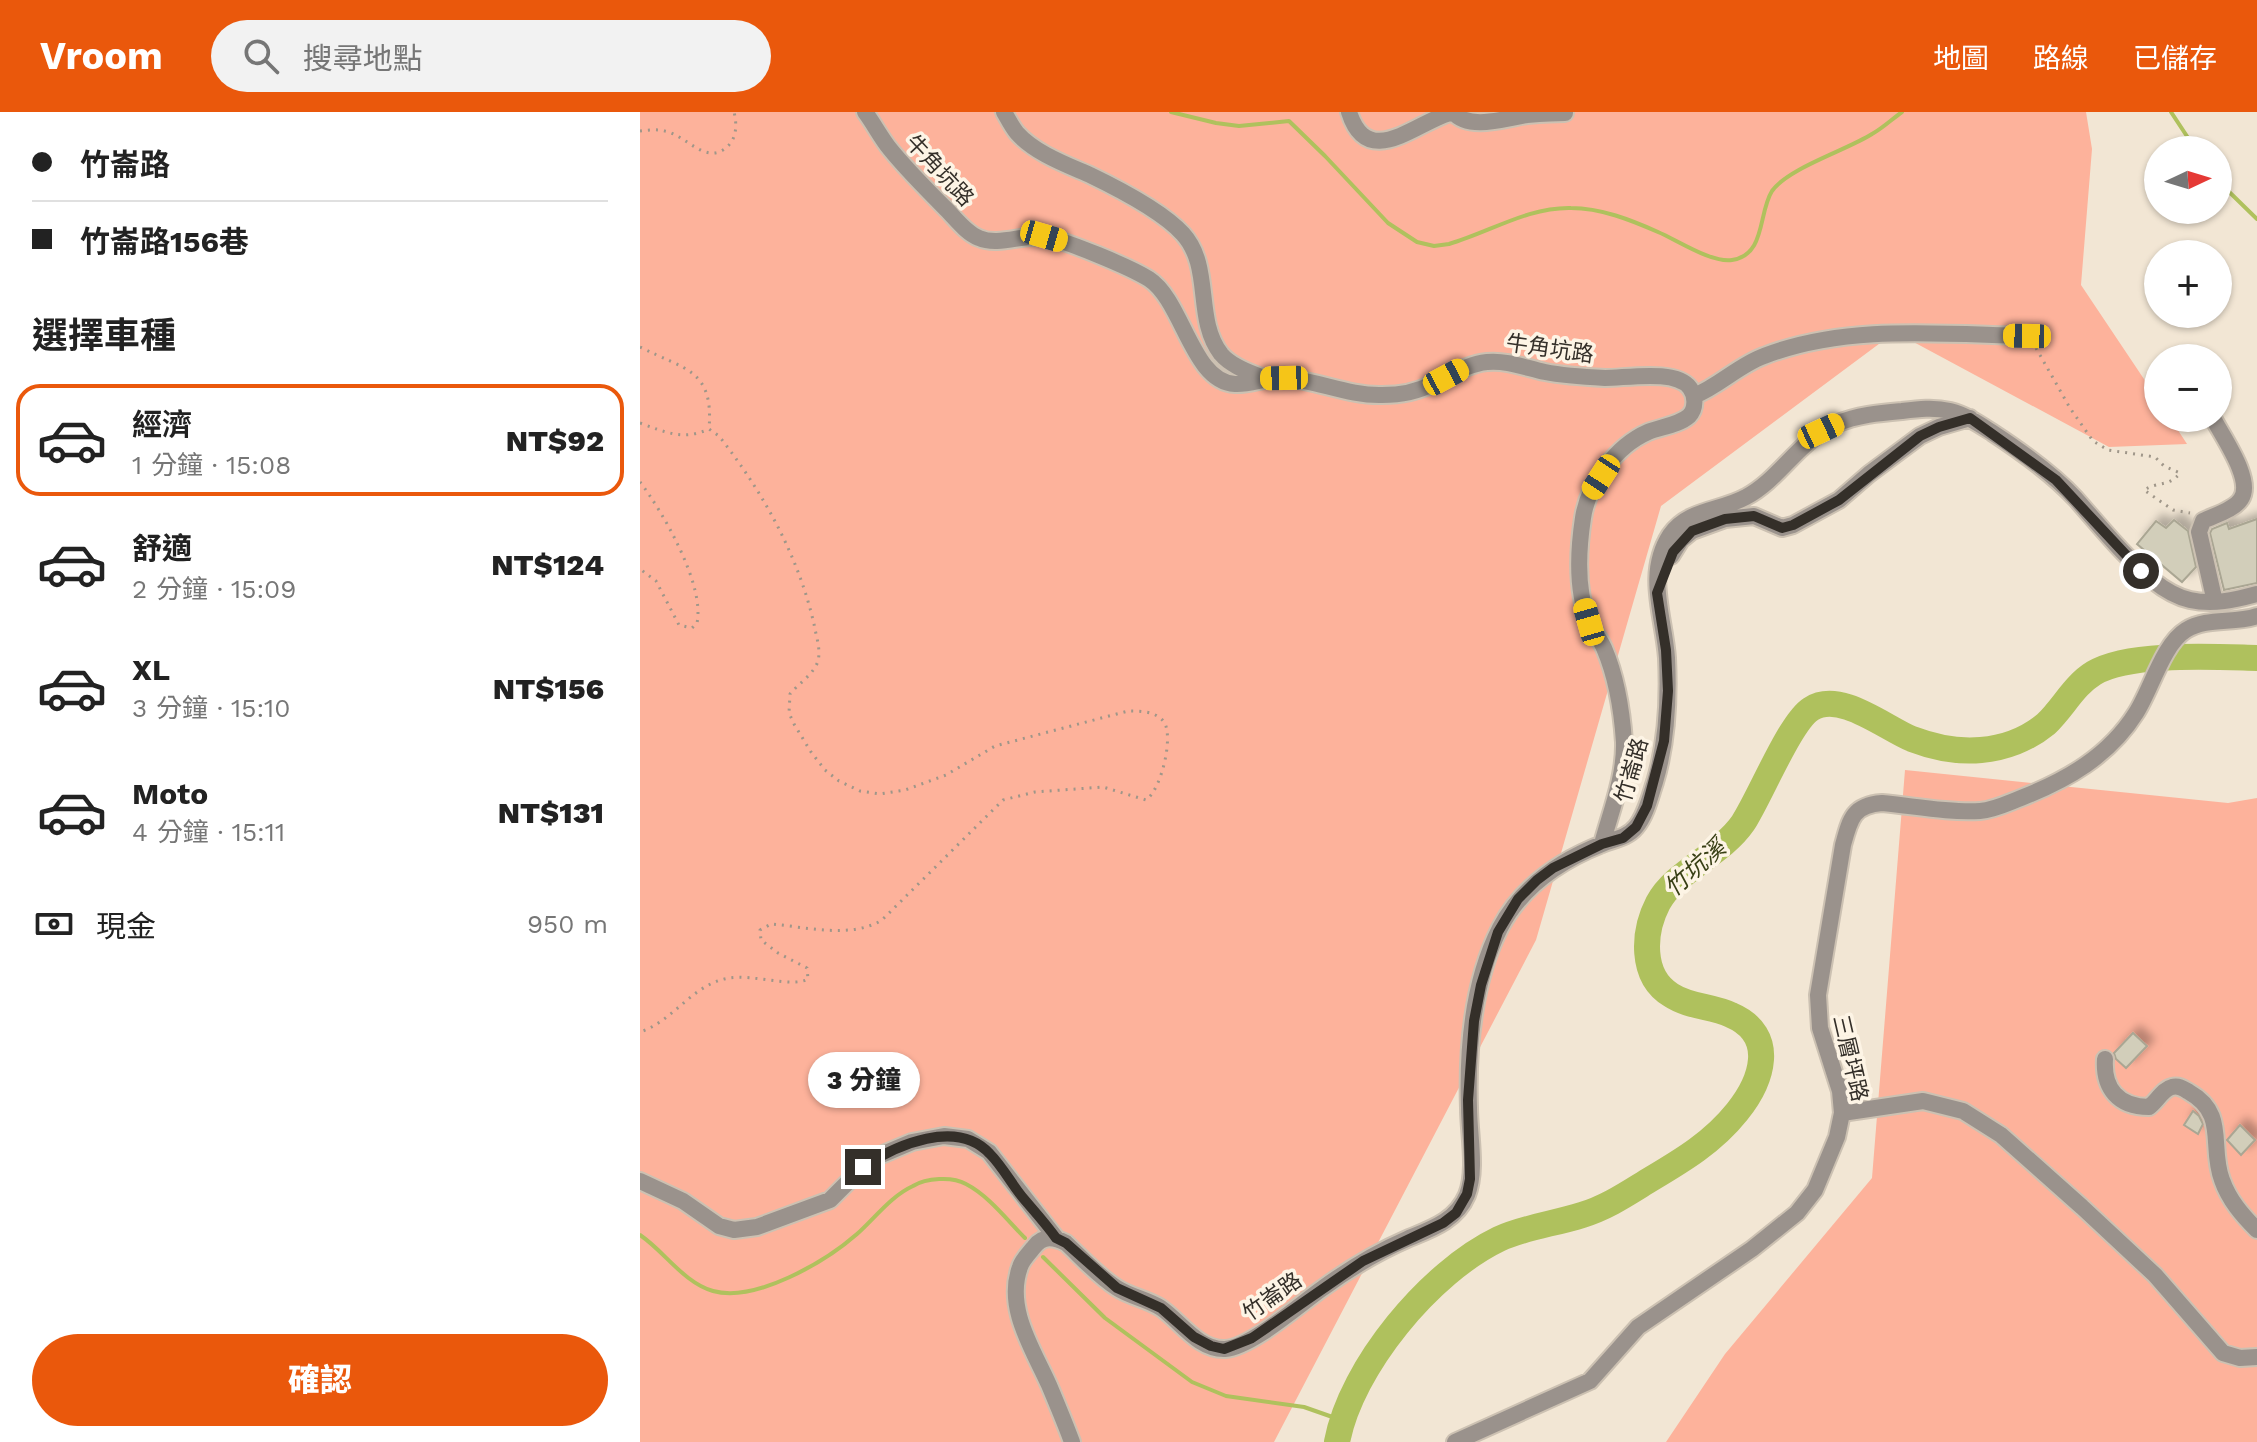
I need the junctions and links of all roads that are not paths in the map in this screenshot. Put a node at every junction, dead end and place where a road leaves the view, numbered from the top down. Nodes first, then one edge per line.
1 (865, 112) edge
2 (1004, 112) edge
3 (1349, 112) edge
4 (1453, 112) edge
5 (1565, 113) edge
6 (2027, 336) road end
7 (1263, 378) junction
8 (1694, 396) junction
9 (1970, 418) junction
10 (2220, 432) edge
11 (1657, 593) junction
12 (2257, 594) edge
13 (2215, 602) junction
14 (2257, 616) edge
15 (1602, 844) junction
16 (2105, 1059) dead end
17 (1842, 1113) junction
18 (640, 1181) edge
19 (2257, 1230) edge
20 (1056, 1238) junction
21 (2257, 1357) edge
22 (1072, 1442) edge
23 (1455, 1442) edge

1 - 7 street, 牛角坑路
2 - 7 street
3 - 4 street
4 - 5 street
6 - 8 street
7 - 8 street, 牛角坑路
8 - 15 street
9 - 11 street
9 - 11 street, 竹崙路
9 - 13 street, 竹崙路
10 - 13 street
11 - 15 street, 竹崙路
12 - 13 street, 竹崙路
14 - 17 street, 三層坪路
15 - 20 street, 竹崙路
16 - 19 street
17 - 21 street
17 - 23 street, 三層坪路
18 - 20 street
20 - 22 street

